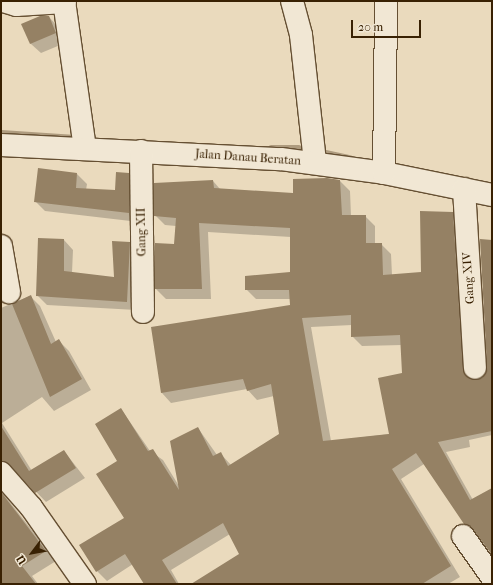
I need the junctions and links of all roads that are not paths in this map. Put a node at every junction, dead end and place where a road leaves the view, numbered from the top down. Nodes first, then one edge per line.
1 (3, 1) edge
2 (65, 1) edge
3 (292, 1) edge
4 (386, 1) edge
5 (1, 145) edge
6 (85, 148) junction
7 (141, 151) junction
8 (315, 162) junction
9 (384, 173) junction
10 (464, 189) junction
11 (492, 195) edge
12 (1, 246) edge
13 (9, 292) dead end
14 (143, 312) dead end
15 (475, 368) dead end
16 (4, 482) edge
17 (463, 536) dead end
18 (492, 577) edge
19 (85, 584) edge

1 - 2 street
2 - 6 street
3 - 8 street
4 - 9 street
5 - 6 street, Jalan Danau Beratan
6 - 7 street, Jalan Danau Beratan
7 - 8 street, Jalan Danau Beratan
7 - 14 street, Gang XII
8 - 9 street, Jalan Danau Beratan
9 - 10 street, Jalan Danau Beratan
10 - 11 street, Jalan Danau Beratan
10 - 15 street, Gang XIV
12 - 13 street
16 - 19 street
17 - 18 street

